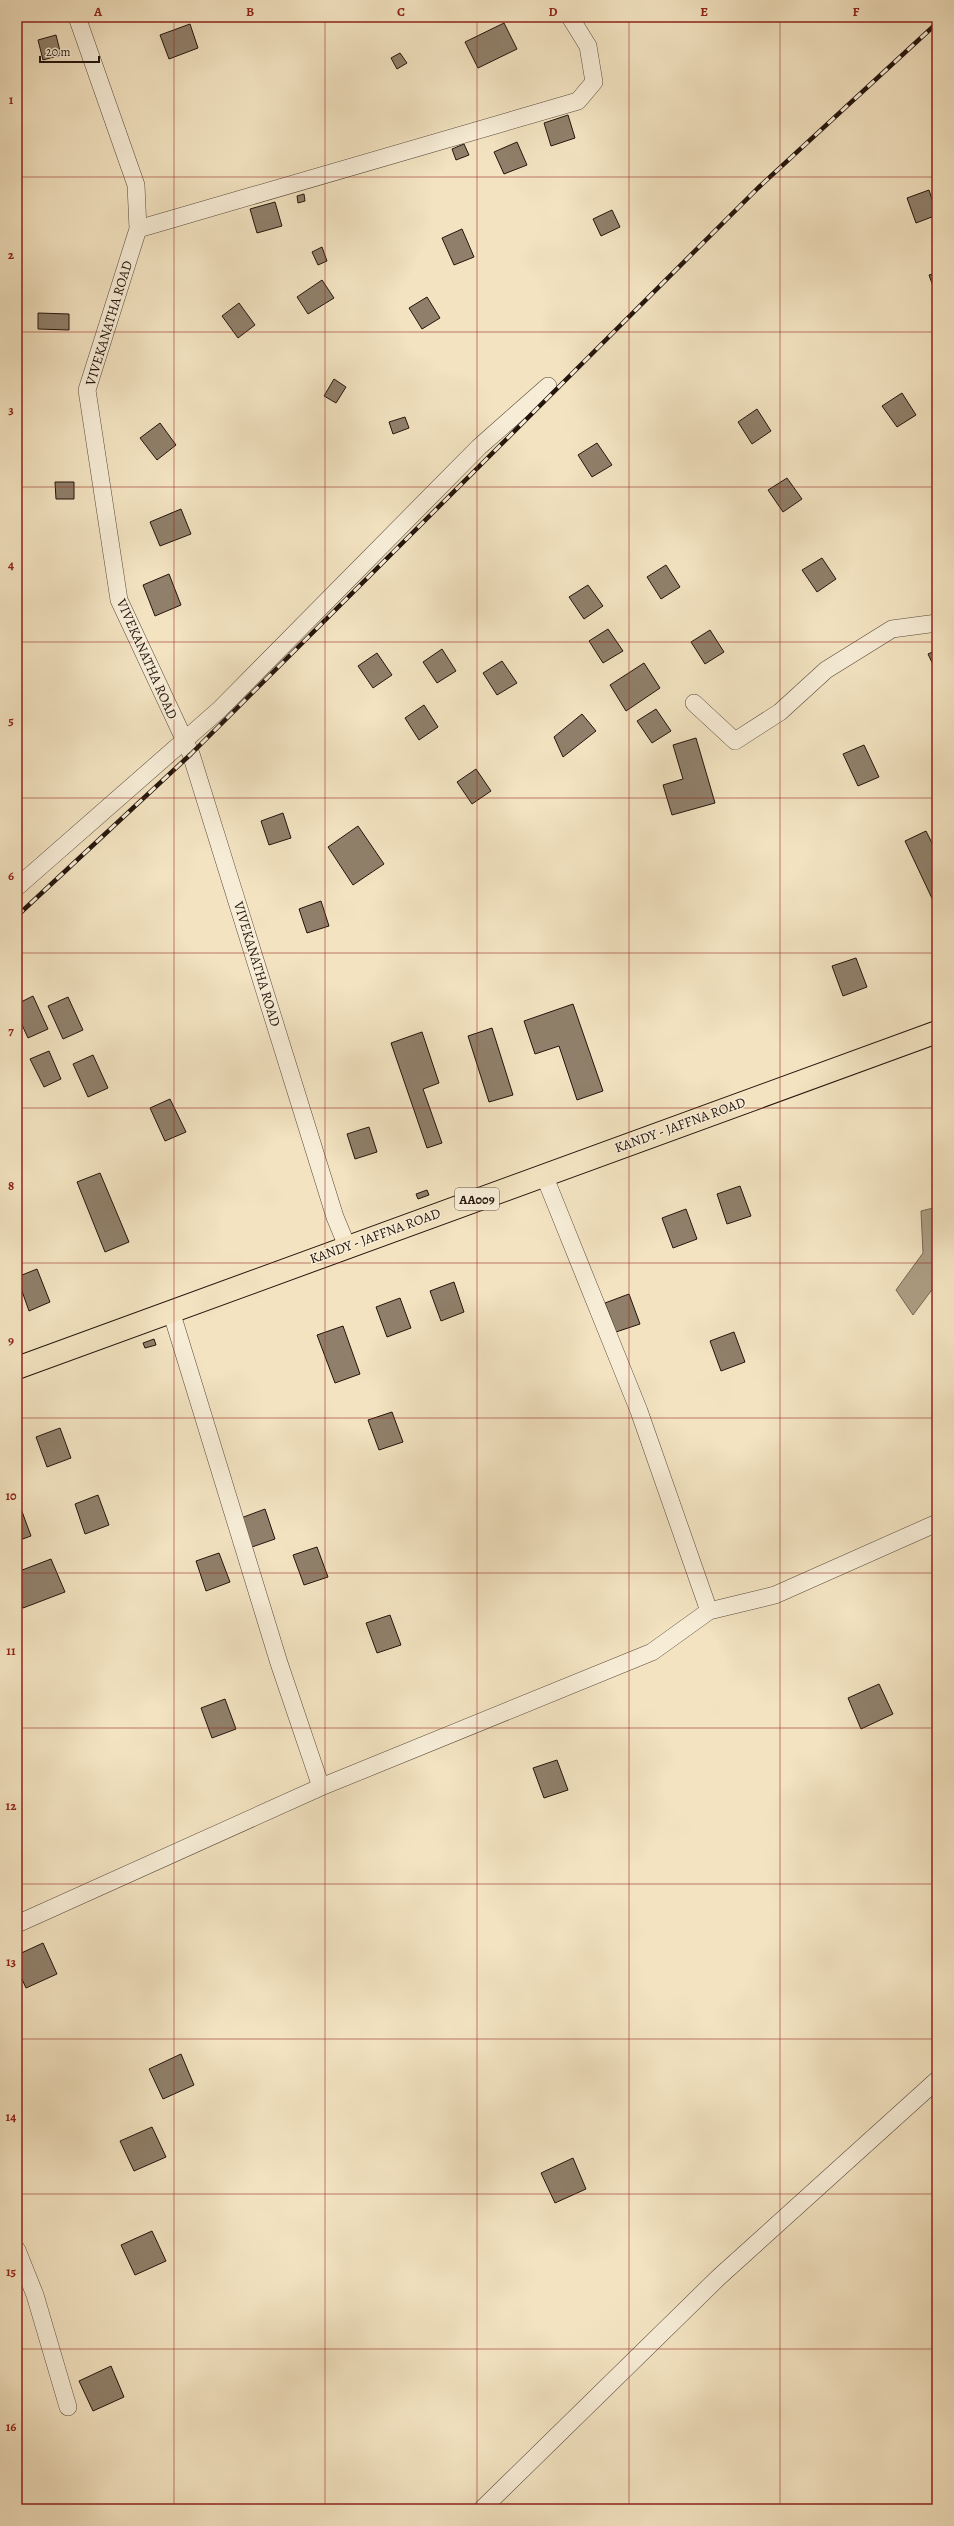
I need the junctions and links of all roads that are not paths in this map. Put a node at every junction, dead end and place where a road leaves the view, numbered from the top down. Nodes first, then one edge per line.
1 (77, 17) edge
2 (570, 17) edge
3 (138, 229) junction
4 (548, 386) dead end
5 (937, 623) edge
6 (694, 703) dead end
7 (183, 740) junction
8 (17, 887) edge
9 (937, 1032) edge
10 (544, 1174) junction
11 (347, 1246) junction
12 (171, 1311) junction
13 (17, 1368) edge
14 (937, 1523) edge
15 (709, 1611) junction
16 (321, 1787) junction
17 (17, 1924) edge
18 (937, 2080) edge
19 (17, 2250) edge
20 (68, 2407) dead end
21 (482, 2509) edge

1 - 3 street, VIVEKANATHA ROAD
2 - 3 street
3 - 7 street, VIVEKANATHA ROAD
4 - 7 street
5 - 6 street
7 - 8 street
7 - 11 street, VIVEKANATHA ROAD
9 - 10 highway, KANDY - JAFFNA ROAD / AA009
10 - 11 highway, KANDY - JAFFNA ROAD / AA009
10 - 15 street
11 - 12 highway, KANDY - JAFFNA ROAD / AA009
12 - 13 highway, KANDY - JAFFNA ROAD / AA009
12 - 16 street
14 - 15 street
15 - 16 street
16 - 17 street
18 - 21 street
19 - 20 street

